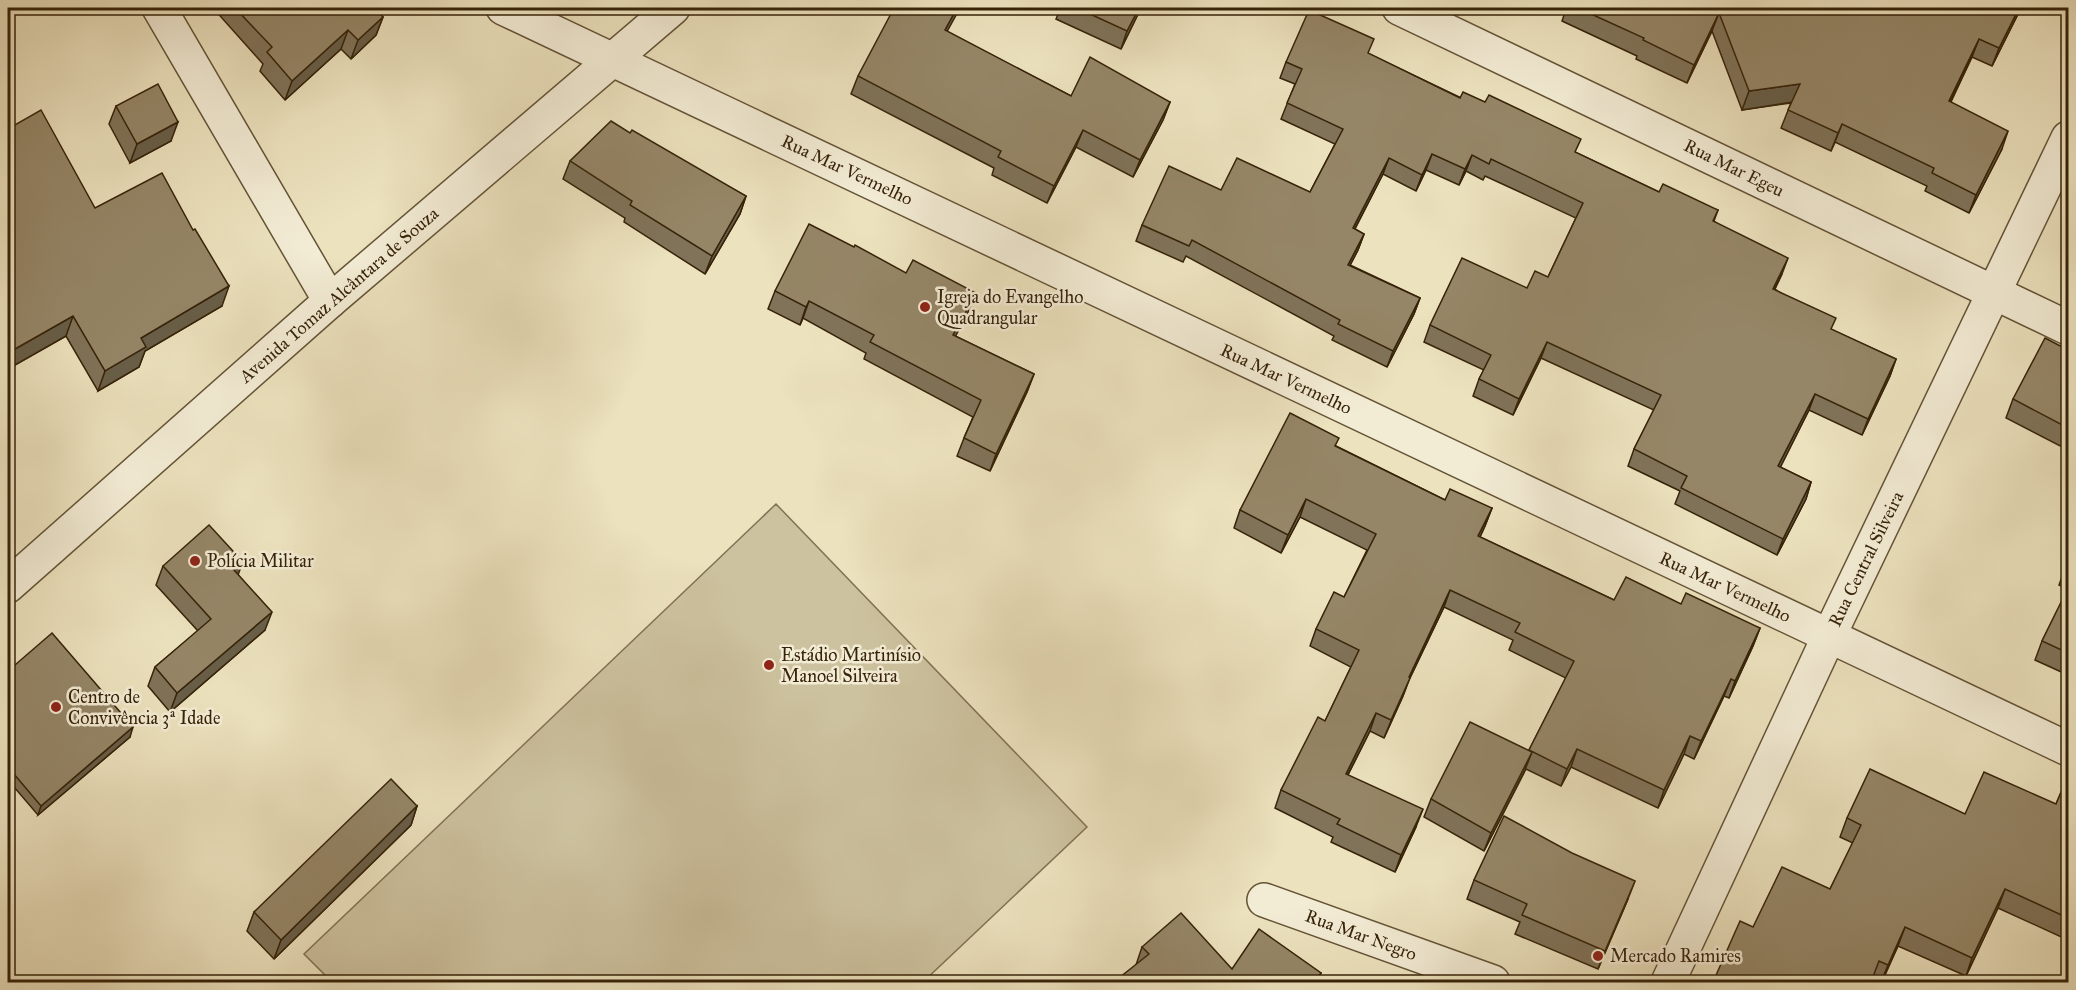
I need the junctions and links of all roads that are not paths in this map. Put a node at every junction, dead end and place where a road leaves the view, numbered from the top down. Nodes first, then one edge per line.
1 (159, 8) edge
2 (503, 8) edge
3 (673, 8) edge
4 (1399, 8) edge
5 (613, 58) junction
6 (2068, 138) edge
7 (1994, 293) junction
8 (330, 302) junction
9 (2068, 328) edge
10 (8, 586) edge
11 (1829, 636) junction
12 (2068, 749) edge
13 (1264, 900) dead end
14 (1493, 982) edge
15 (1668, 982) edge

1 - 8 street
2 - 5 street, Rua Mar Vermelho
3 - 5 street, Avenida Tomaz Alcântara de Souza
4 - 7 street, Rua Mar Egeu
5 - 8 street, Avenida Tomaz Alcântara de Souza
5 - 11 street, Rua Mar Vermelho
6 - 7 street, Rua Central Silveira
7 - 9 street, Rua Mar Egeu
7 - 11 street, Rua Central Silveira
8 - 10 street, Avenida Tomaz Alcântara de Souza
11 - 12 street, Rua Mar Vermelho
11 - 15 street, Rua Central Silveira
13 - 14 street, Rua Mar Negro

